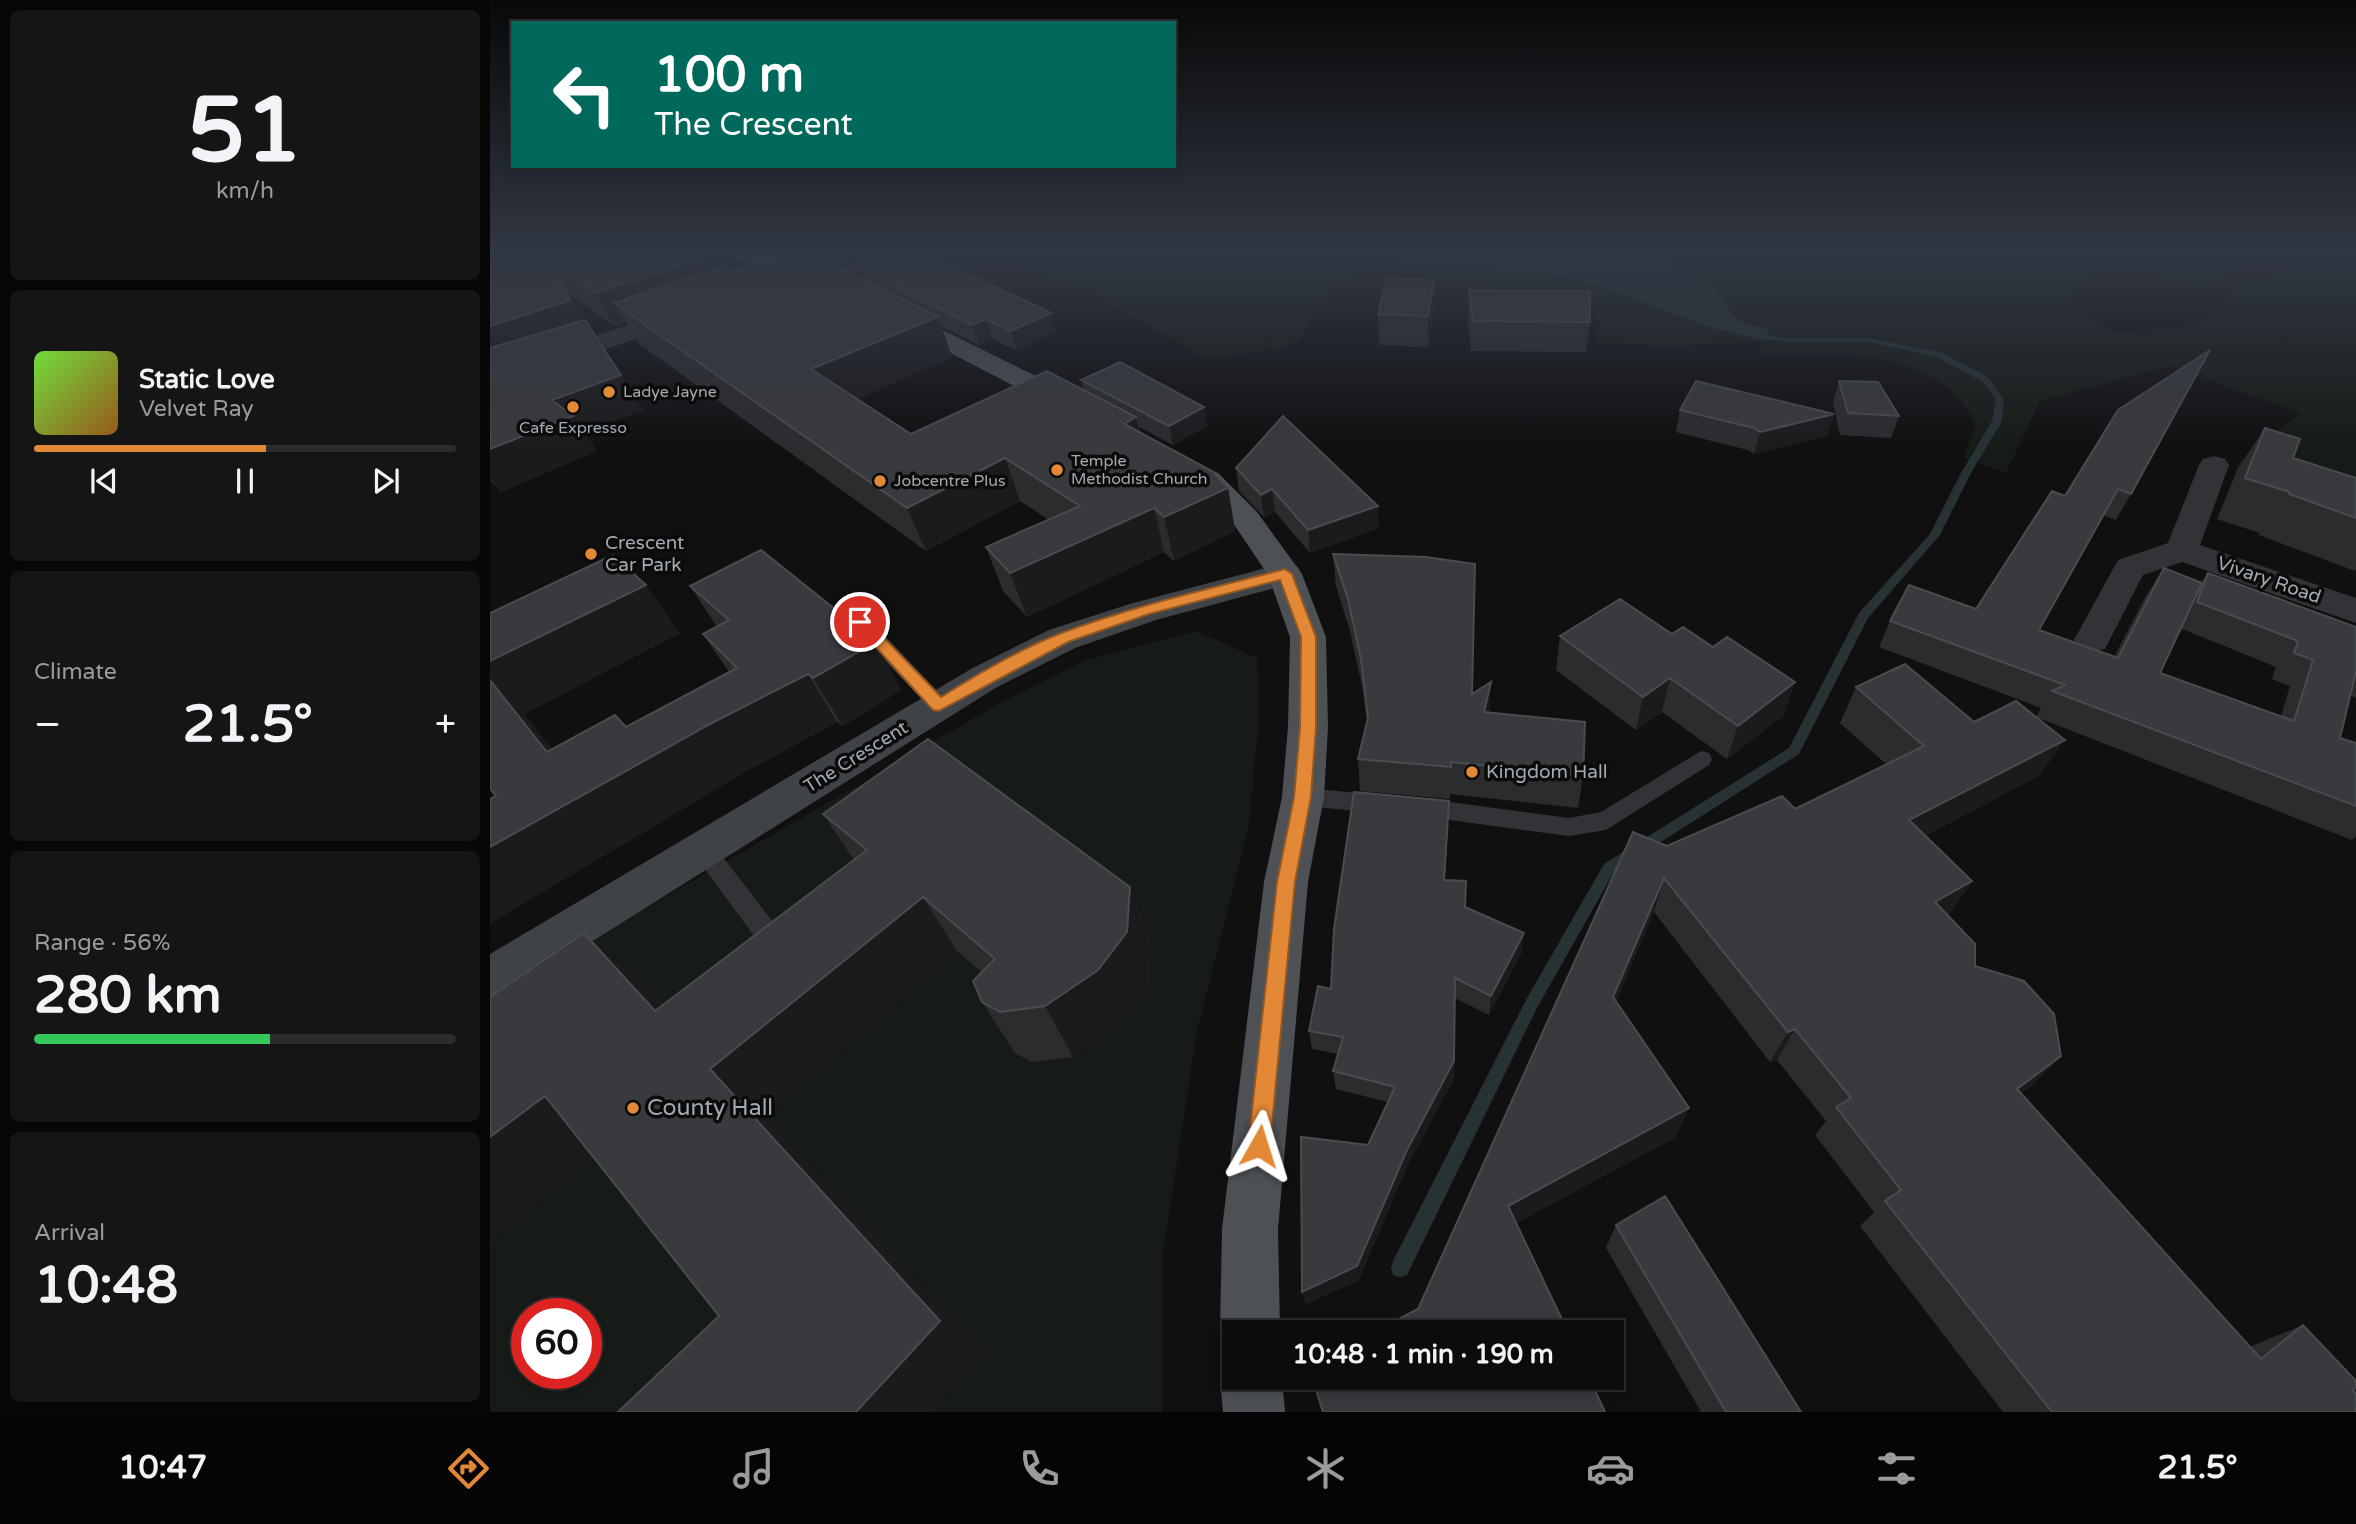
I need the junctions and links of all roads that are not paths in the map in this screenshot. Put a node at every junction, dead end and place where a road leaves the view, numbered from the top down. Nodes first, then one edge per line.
1 (671, 319) edge
2 (902, 319) edge
3 (490, 379) edge
4 (1099, 418) edge
5 (1171, 459) edge
6 (2214, 465) dead end
7 (2182, 550) junction
8 (1285, 574) junction
9 (2356, 611) edge
10 (860, 622) dead end
11 (2092, 640) dead end
12 (939, 705) junction
13 (1701, 759) dead end
14 (1303, 797) junction
15 (704, 850) junction
16 (791, 965) edge
17 (490, 980) edge
18 (1250, 1320) edge
19 (1252, 1390) edge
20 (1254, 1412) edge

1 - 3 street
2 - 4 main road
5 - 8 main road
6 - 7 street
7 - 9 street, Vivary Road
7 - 11 street
8 - 12 street, The Crescent
8 - 14 main road
10 - 12 lane
12 - 15 street, The Crescent
13 - 14 lane
14 - 18 main road
15 - 16 lane
15 - 17 street, The Crescent
19 - 20 main road

